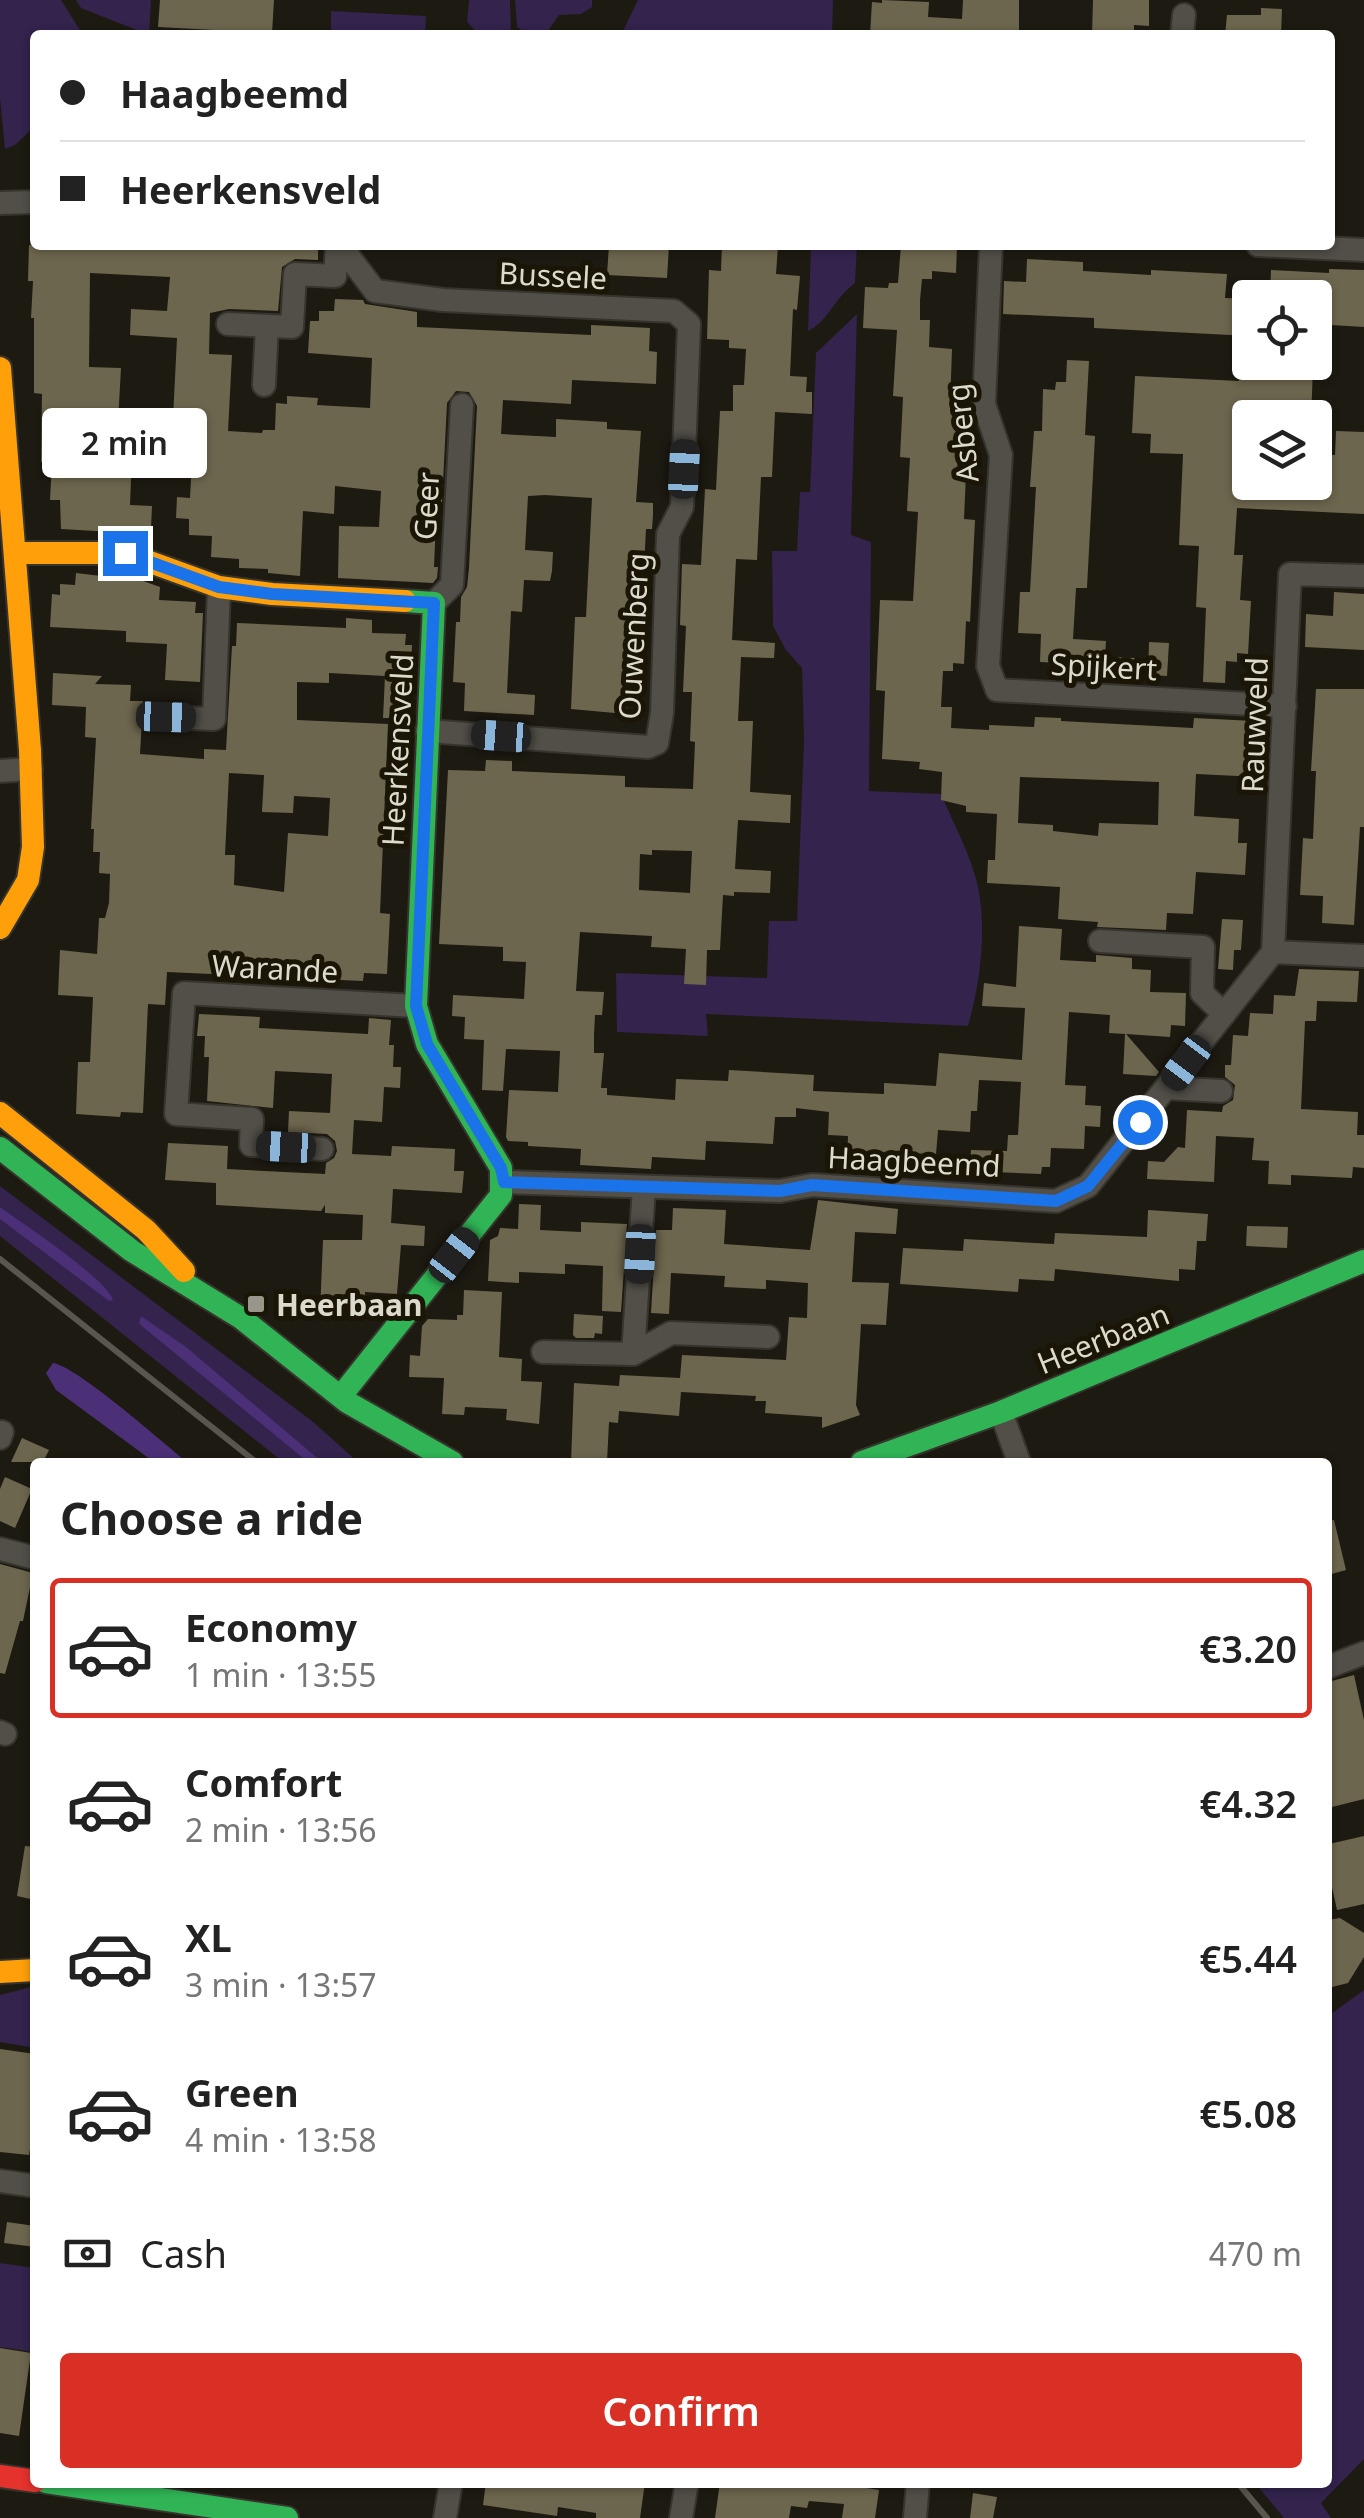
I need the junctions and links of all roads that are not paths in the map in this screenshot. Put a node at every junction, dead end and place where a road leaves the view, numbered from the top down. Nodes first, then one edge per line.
1 (30, 202) edge
2 (0, 203) edge
3 (1335, 249) edge
4 (338, 250) edge
5 (342, 250) edge
6 (991, 250) edge
7 (1364, 250) edge
8 (228, 324) dead end
9 (267, 326) junction
10 (689, 355) joint
11 (0, 368) edge
12 (264, 385) dead end
13 (462, 404) dead end
14 (6, 504) edge
15 (10, 567) edge
16 (1364, 576) edge
17 (219, 587) junction
18 (434, 603) junction
19 (991, 614) joint
20 (12, 660) edge
21 (1285, 706) junction
22 (166, 717) dead end
23 (427, 731) junction
24 (31, 769) junction
25 (0, 771) edge
26 (33, 847) junction
27 (0, 894) edge
28 (0, 928) edge
29 (1100, 941) dead end
30 (1272, 952) junction
31 (1364, 956) edge
32 (416, 1006) junction
33 (1224, 1014) junction
34 (1167, 1088) junction
35 (1221, 1091) dead end
36 (0, 1113) edge
37 (0, 1148) edge
38 (322, 1149) dead end
39 (504, 1182) junction
40 (644, 1187) junction
41 (1364, 1260) edge
42 (207, 1296) junction
43 (768, 1337) dead end
44 (543, 1352) dead end
45 (634, 1354) junction
46 (344, 1399) junction
47 (1001, 1412) junction
48 (405, 1458) edge
49 (445, 1458) edge
50 (873, 1458) edge
51 (1017, 1458) edge
52 (0, 1549) edge
53 (30, 1557) edge
54 (1364, 1652) edge
55 (1332, 1665) edge
56 (30, 1970) edge
57 (0, 1972) edge
58 (0, 2180) edge
59 (30, 2185) edge
60 (0, 2476) edge
61 (30, 2480) edge
62 (96, 2488) edge
63 (217, 2488) edge
64 (449, 2488) edge
65 (685, 2488) edge
66 (918, 2488) edge
67 (214, 2507) junction
68 (287, 2518) edge
69 (445, 2518) edge
70 (681, 2518) edge
71 (916, 2518) edge

1 - 2 street
3 - 7 street
4 - 9 street
5 - 10 street, Bussele
6 - 19 street, Asberg
8 - 9 street
9 - 12 street
10 - 23 street, Ouwenberg
11 - 14 street
13 - 18 street, Geer
14 - 15 street
15 - 17 street
15 - 20 street
16 - 21 street, Rauwveld
17 - 18 street
17 - 22 street
18 - 23 street, Heerkensveld
19 - 21 street, Spijkert
20 - 24 street
21 - 30 street, Rauwveld
23 - 32 street, Heerkensveld
24 - 25 street
24 - 26 street
26 - 27 street
26 - 28 street
29 - 33 street
30 - 31 street
30 - 33 street, Haagbeemd
32 - 38 street, Warande
32 - 39 street, Heerkensveld
33 - 34 street, Haagbeemd
34 - 35 street
34 - 40 street, Haagbeemd
36 - 42 street
37 - 42 street
39 - 40 street, Haagbeemd
39 - 46 street
40 - 45 street
41 - 47 street, Heerbaan
42 - 46 street
43 - 45 street
44 - 45 street
46 - 48 street
46 - 49 street
47 - 50 street, Heerbaan
47 - 51 street
52 - 53 street
54 - 55 street
56 - 57 street
58 - 59 street
60 - 61 street
62 - 67 street
63 - 67 street
64 - 69 street
65 - 70 street
66 - 71 street
67 - 68 street

